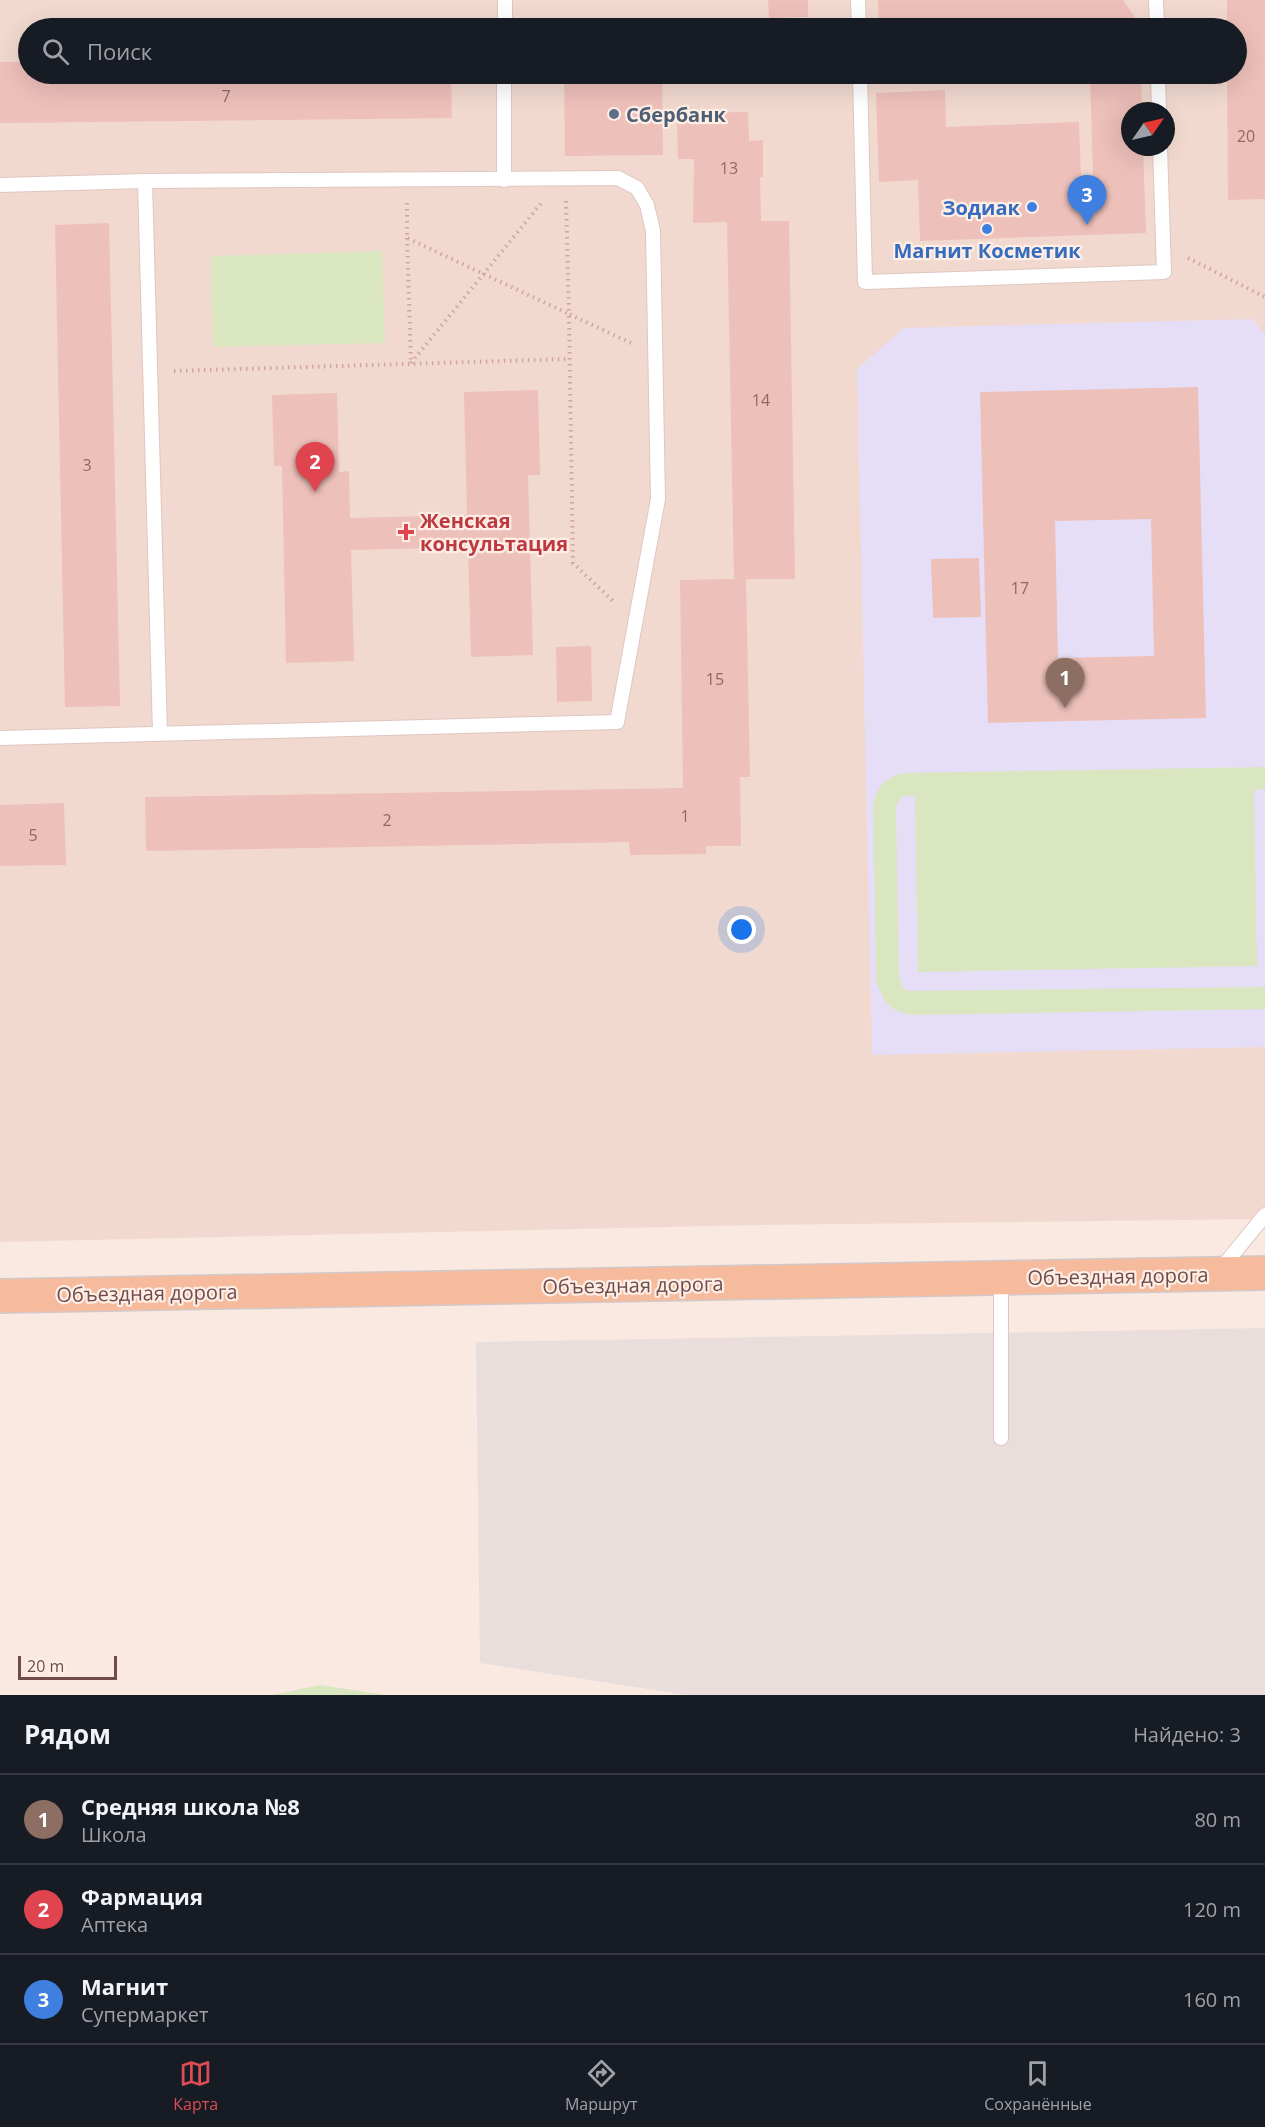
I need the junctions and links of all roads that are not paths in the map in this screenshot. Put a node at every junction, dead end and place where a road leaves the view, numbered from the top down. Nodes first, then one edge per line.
1 (505, 0) edge
2 (858, 0) edge
3 (1156, 0) edge
4 (505, 18) edge
5 (859, 18) edge
6 (1157, 18) edge
7 (504, 84) edge
8 (860, 84) edge
9 (1158, 84) edge
10 (1159, 102) edge
11 (1160, 156) edge
12 (504, 180) junction
13 (144, 181) junction
14 (0, 185) edge
15 (160, 733) junction
16 (0, 738) edge
17 (1265, 1215) edge
18 (1265, 1273) edge
19 (1216, 1274) junction
20 (1000, 1279) junction
21 (0, 1296) edge
22 (1000, 1438) dead end

1 - 4 lane
2 - 5 lane
3 - 6 lane
7 - 12 lane
8 - 11 lane
9 - 10 lane
12 - 13 lane
12 - 15 lane
13 - 14 lane
13 - 15 lane
15 - 16 lane
17 - 19 lane
18 - 19 main road, Объездная дорога
19 - 20 main road, Объездная дорога
20 - 21 main road, Объездная дорога
20 - 22 lane

